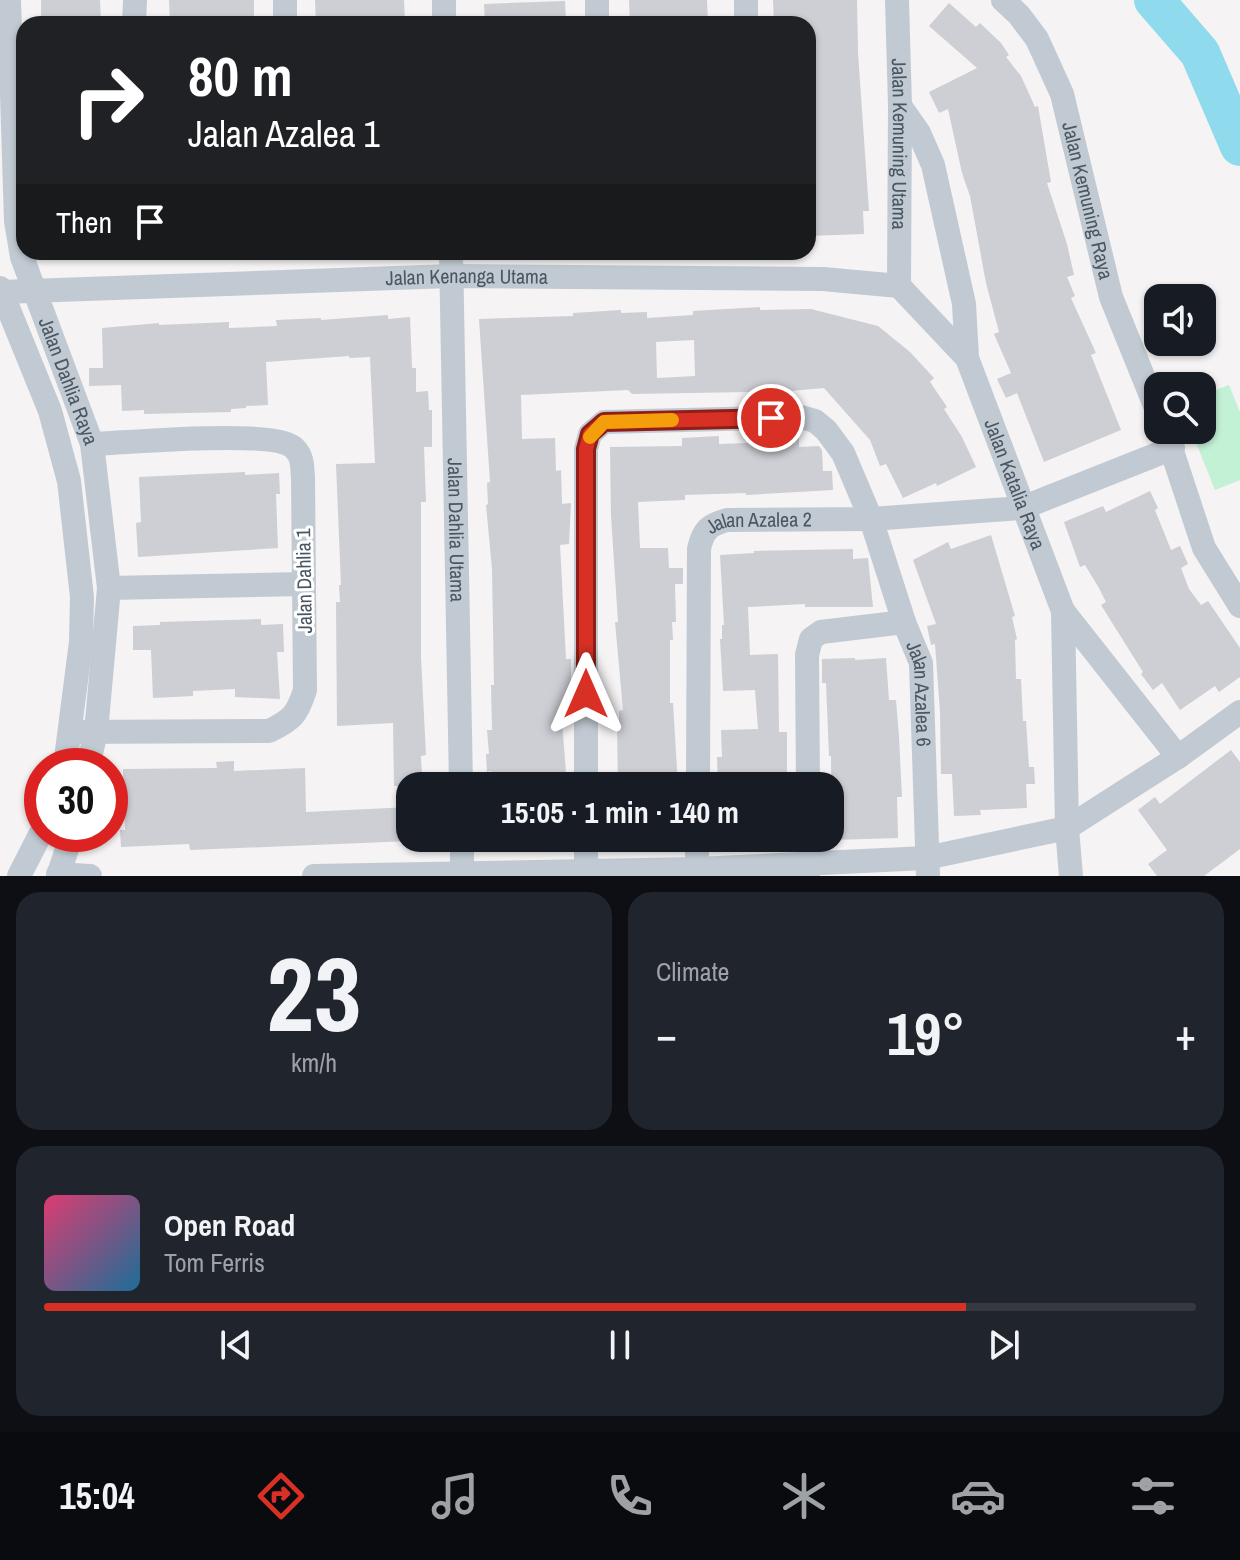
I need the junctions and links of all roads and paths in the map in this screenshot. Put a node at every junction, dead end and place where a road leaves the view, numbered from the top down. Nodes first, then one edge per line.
1 (9, 0) edge
2 (897, 0) edge
3 (1003, 0) edge
4 (900, 106) junction
5 (16, 221) edge
6 (23, 260) edge
7 (451, 264) edge
8 (899, 286) junction
9 (35, 289) junction
10 (1, 290) edge
11 (967, 358) junction
12 (1144, 378) edge
13 (92, 444) junction
14 (1158, 444) edge
15 (1171, 444) edge
16 (1022, 508) junction
17 (871, 519) junction
18 (304, 584) junction
19 (109, 588) junction
20 (1240, 606) edge
21 (1063, 611) junction
22 (904, 622) junction
23 (1240, 712) edge
24 (70, 732) junction
25 (96, 732) junction
26 (68, 748) edge
27 (92, 748) edge
28 (1178, 757) junction
29 (461, 772) edge
30 (586, 772) edge
31 (698, 772) edge
32 (808, 772) edge
33 (1067, 828) junction
34 (31, 852) edge
35 (66, 852) edge
36 (462, 852) edge
37 (586, 852) edge
38 (927, 867) edge
39 (808, 870) edge
40 (697, 872) edge
41 (586, 873) edge
42 (58, 875) edge
43 (462, 875) edge
44 (19, 876) edge
45 (90, 876) edge
46 (314, 876) edge
47 (1071, 876) edge

1 - 5 street, Jalan Dahlia Raya
2 - 4 street, Jalan Kemuning Utama
3 - 12 street, Jalan Kemuning Raya
4 - 8 street, Jalan Kemuning Utama
4 - 11 street, Jalan Katalia Raya
6 - 9 street, Jalan Dahlia Raya
7 - 8 street, Jalan Kenanga Utama
7 - 9 street, Jalan Kenanga Utama
7 - 29 street, Jalan Dahlia Utama
8 - 11 street, Jalan Katalia Raya
9 - 10 street, Jalan Kenanga Utama
9 - 13 street, Jalan Dahlia Raya
10 - 24 street, Jalan Dahlia Raya
11 - 16 street, Jalan Katalia Raya
13 - 18 street, Jalan Dahlia 1
13 - 19 street, Jalan Dahlia Raya
14 - 16 street, Jalan Azalea 2
15 - 20 street
16 - 17 street, Jalan Azalea 2
16 - 21 street, Jalan Katalia Raya
17 - 22 street, Jalan Azalea 6
17 - 30 street, Jalan Azalea 6
17 - 31 street, Jalan Azalea 2
18 - 19 street
18 - 25 street, Jalan Dahlia 1
19 - 25 street, Jalan Dahlia Raya
21 - 28 street, Jalan Katalia Raya
21 - 33 street, Jalan Katalia Raya
22 - 32 street
22 - 38 street, Jalan Azalea 6
23 - 28 street
24 - 25 street, Jalan Dahlia 1
24 - 26 street, Jalan Dahlia Raya
25 - 27 street, Jalan Dahlia Raya
28 - 33 street
33 - 38 street
33 - 47 street, Jalan Katalia Raya
34 - 44 street
35 - 42 street
36 - 43 street
37 - 41 street
38 - 39 street
39 - 40 street
40 - 41 street
41 - 43 street
42 - 45 street
43 - 46 street

